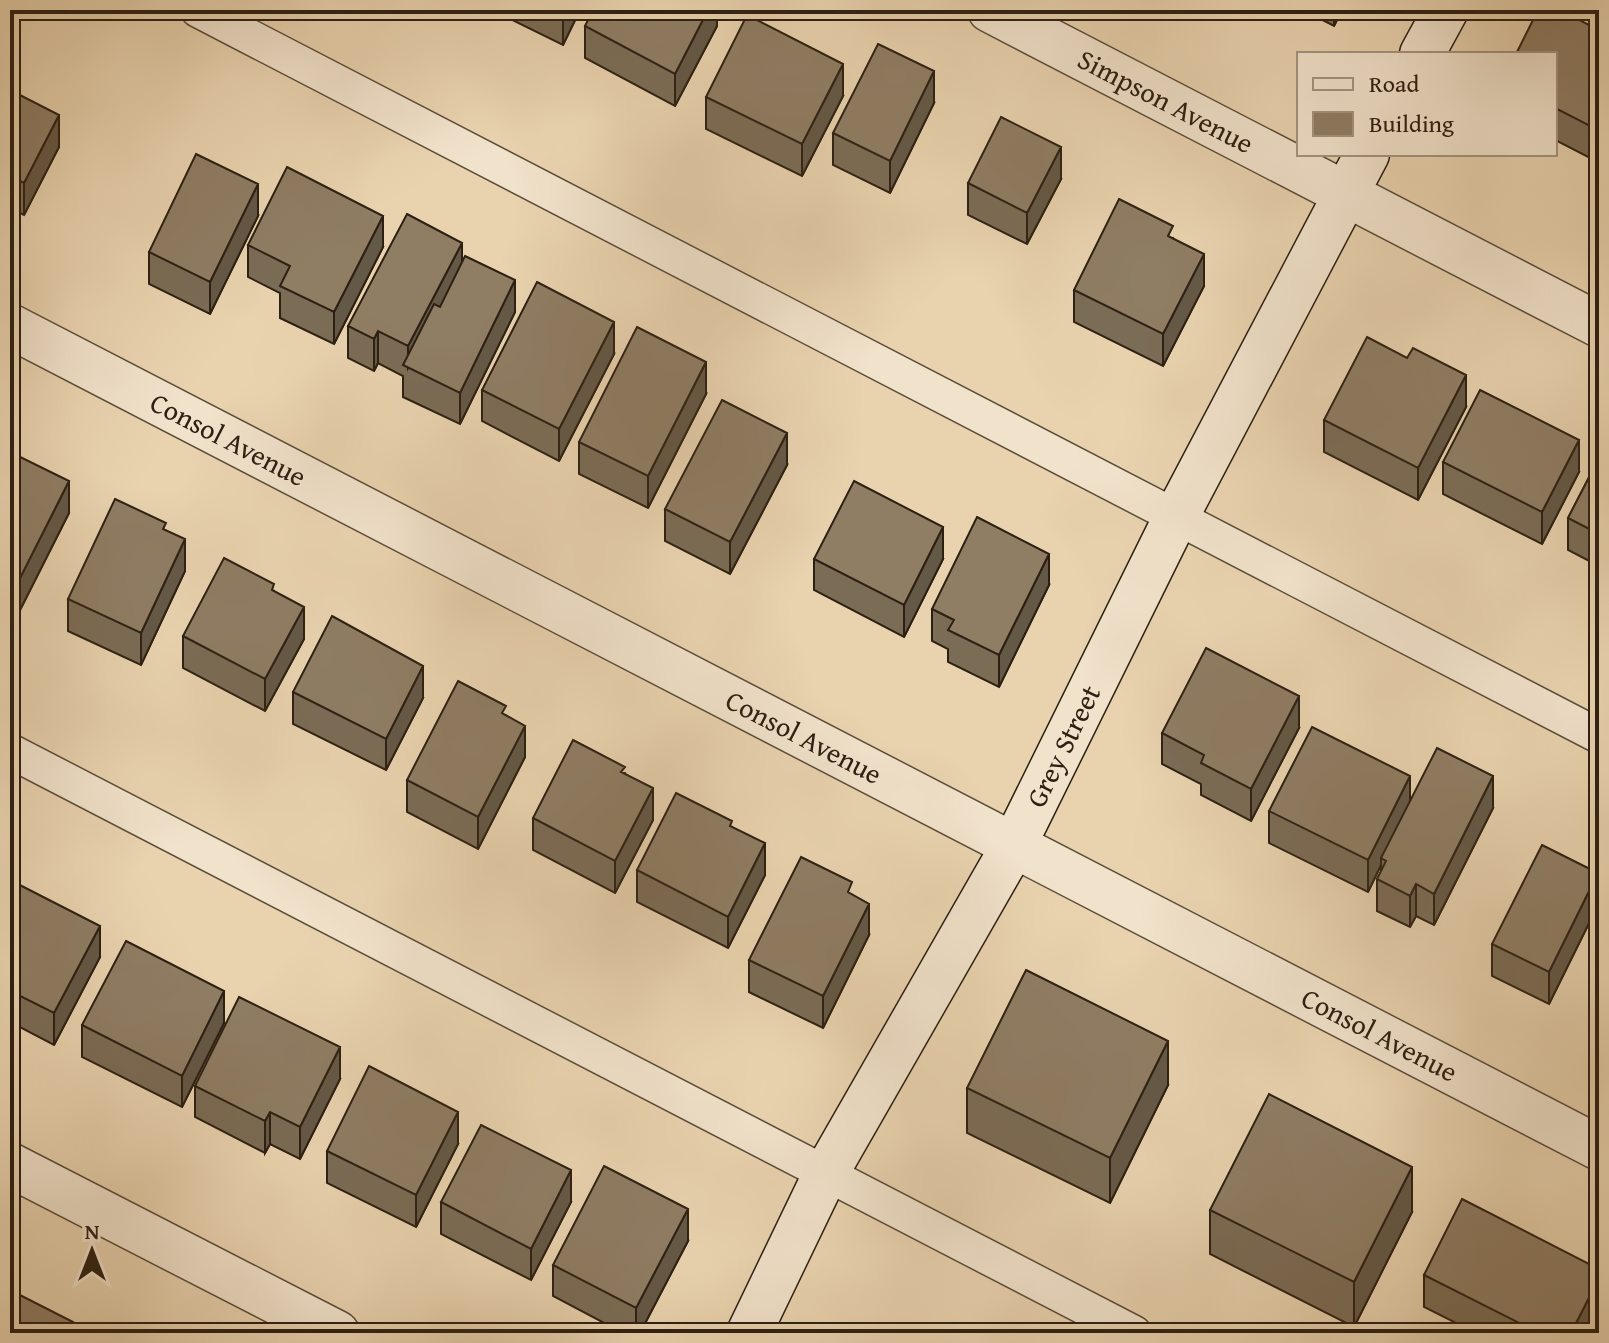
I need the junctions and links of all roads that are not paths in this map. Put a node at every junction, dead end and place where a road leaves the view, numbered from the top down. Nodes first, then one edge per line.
1 (198, 10) edge
2 (990, 10) edge
3 (1446, 10) edge
4 (1423, 52) edge
5 (1366, 156) edge
6 (1345, 194) junction
7 (1599, 325) edge
8 (10, 326) edge
9 (1175, 519) junction
10 (1599, 736) edge
11 (10, 751) edge
12 (1014, 845) junction
13 (1599, 1148) edge
14 (10, 1165) edge
15 (825, 1175) junction
16 (337, 1333) edge
17 (749, 1333) edge
18 (1134, 1333) edge

1 - 9 lane
2 - 6 street, Simpson Avenue
3 - 4 street
5 - 6 street, Grey Street
6 - 7 street, Simpson Avenue
6 - 9 street, Grey Street
8 - 12 street, Consol Avenue
9 - 10 lane
9 - 12 street, Grey Street
11 - 15 lane
12 - 13 street, Consol Avenue
12 - 15 street, Grey Street
14 - 16 street
15 - 17 street, Grey Street
15 - 18 lane

